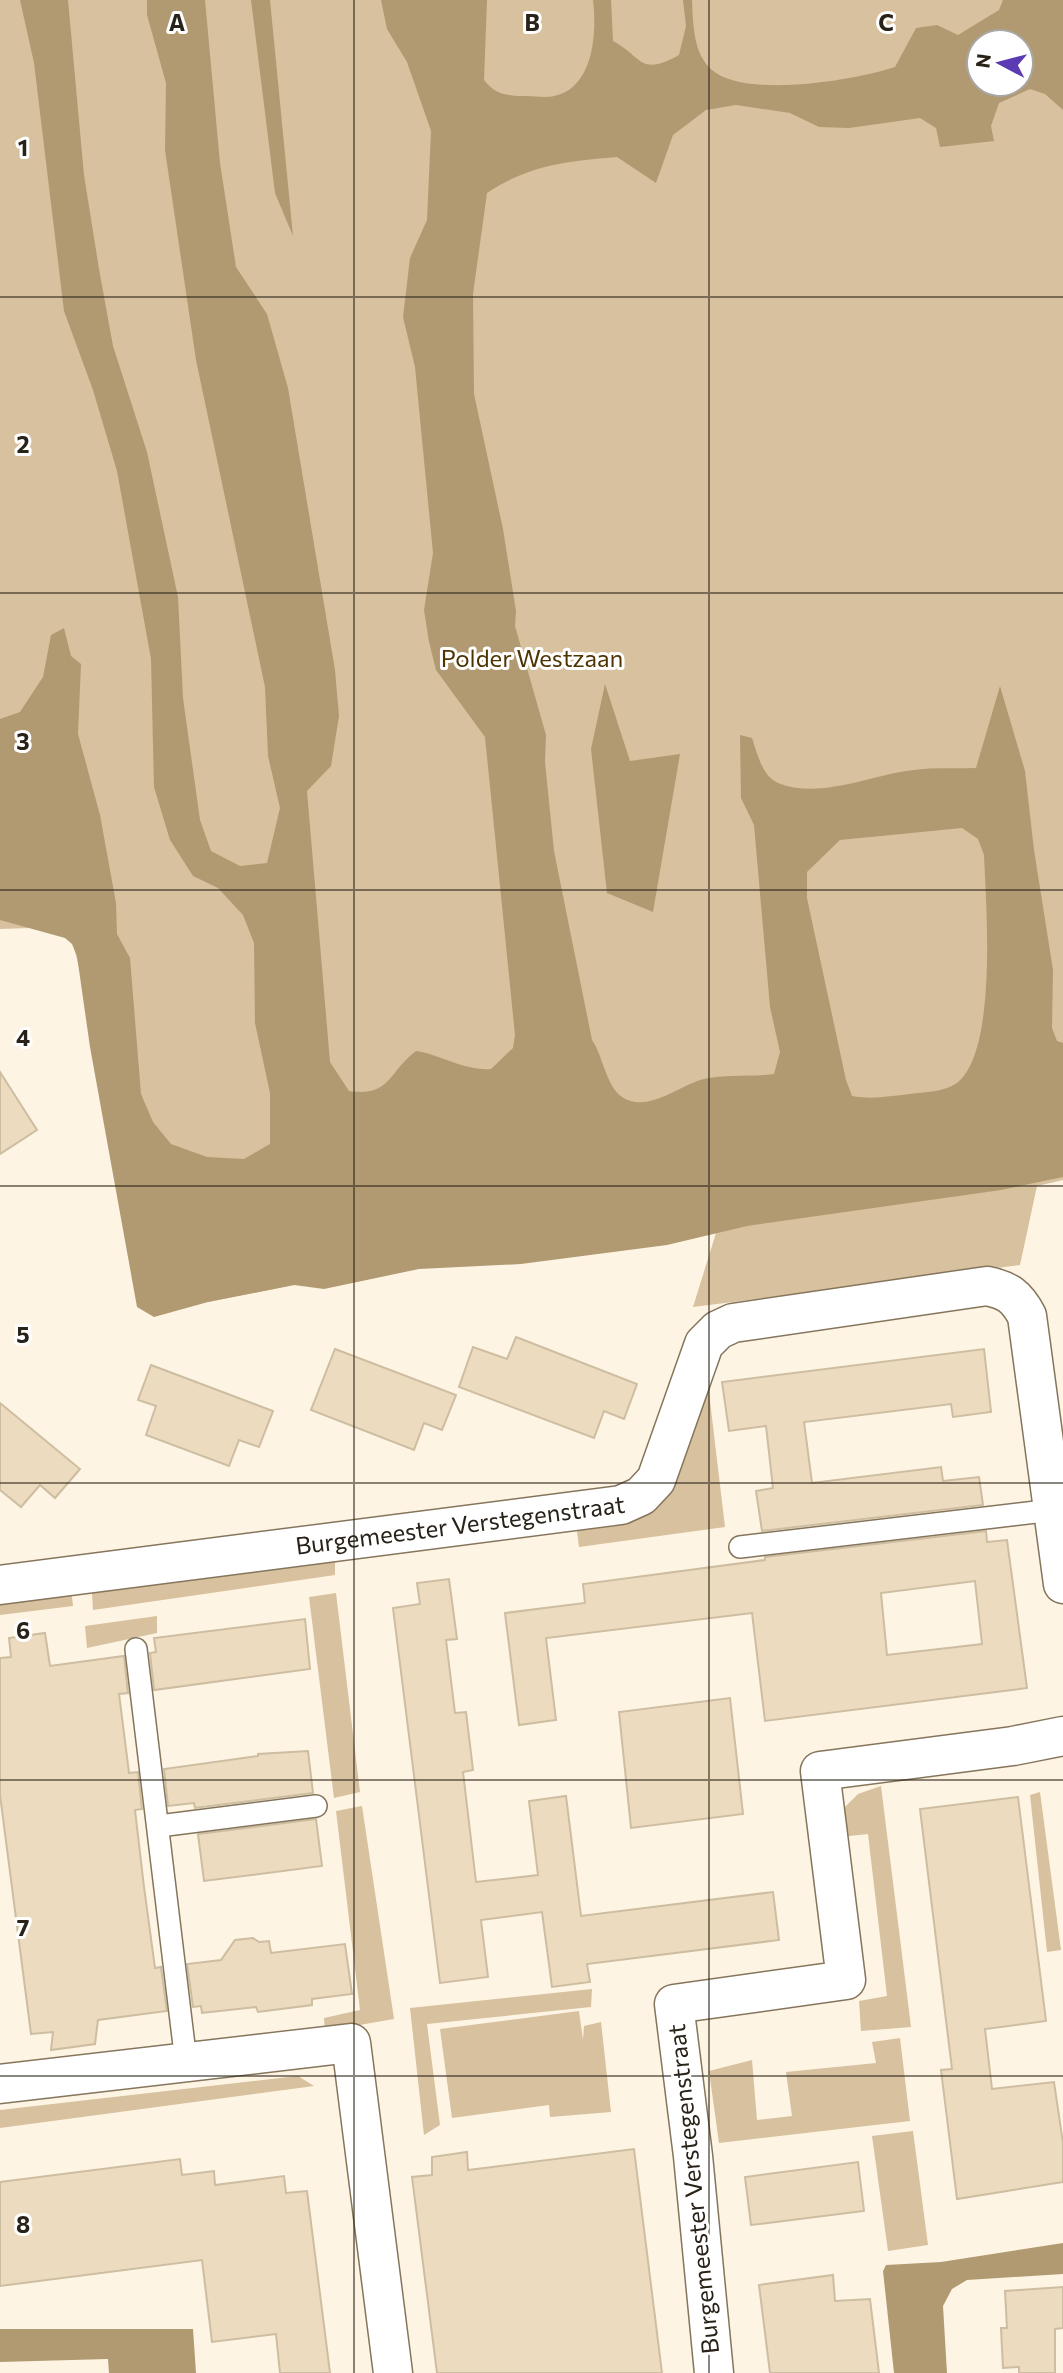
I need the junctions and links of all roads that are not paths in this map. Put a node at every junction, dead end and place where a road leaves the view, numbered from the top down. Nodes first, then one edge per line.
1 (1053, 1510) junction
2 (740, 1547) dead end
3 (1063, 1584) edge
4 (0, 1585) edge
5 (136, 1649) dead end
6 (1063, 1735) edge
7 (316, 1806) dead end
8 (159, 1826) junction
9 (186, 2062) junction
10 (0, 2084) edge
11 (393, 2373) edge
12 (715, 2373) edge

1 - 2 lane
1 - 3 street, Burgemeester Verstegenstraat
1 - 4 street, Burgemeester Verstegenstraat
5 - 8 lane
6 - 12 street, Burgemeester Verstegenstraat
7 - 8 lane
8 - 9 lane
9 - 10 street
9 - 11 street

